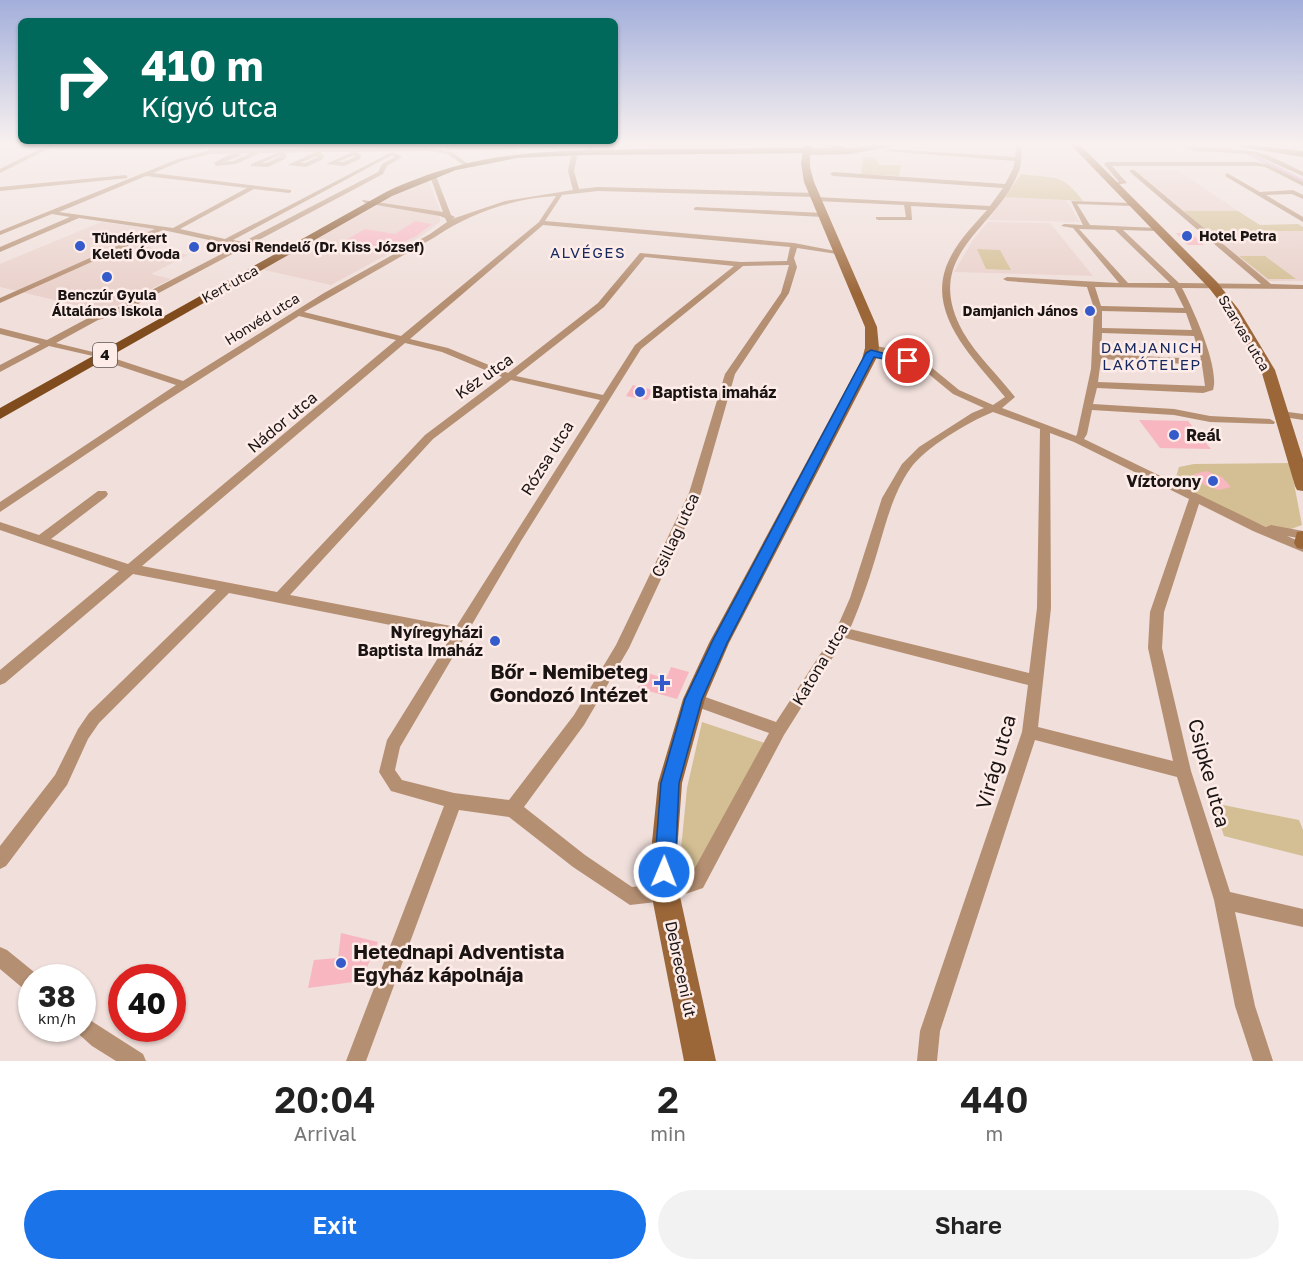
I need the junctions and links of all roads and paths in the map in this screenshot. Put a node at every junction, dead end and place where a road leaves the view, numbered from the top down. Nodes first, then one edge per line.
1 (558, 194) edge
2 (94, 195) edge
3 (239, 195) edge
4 (257, 195) edge
5 (316, 195) edge
6 (340, 195) edge
7 (383, 195) edge
8 (440, 195) edge
9 (555, 195) edge
10 (748, 195) edge
11 (1002, 195) edge
12 (1122, 195) edge
13 (1160, 195) edge
14 (1259, 195) edge
15 (815, 197) junction
16 (249, 199) dead end
17 (370, 202) junction
18 (907, 203) junction
19 (1131, 204) junction
20 (992, 208) junction
21 (696, 209) dead end
22 (51, 212) junction
23 (823, 215) junction
24 (80, 216) junction
25 (878, 218) dead end
26 (449, 220) junction
27 (1303, 220) edge
28 (541, 223) junction
29 (1064, 226) dead end
30 (1087, 226) junction
31 (1116, 227) junction
32 (164, 228) junction
33 (1076, 229) dead end
34 (1156, 229) junction
35 (174, 230) junction
36 (0, 233) edge
37 (226, 241) junction
38 (245, 245) junction
39 (795, 246) junction
40 (0, 250) edge
41 (837, 251) junction
42 (791, 262) junction
43 (741, 264) junction
44 (1007, 279) dead end
45 (1090, 285) junction
46 (1176, 285) junction
47 (1213, 285) junction
48 (1126, 286) junction
49 (1268, 286) junction
50 (1303, 287) edge
51 (0, 301) edge
52 (1098, 308) junction
53 (1189, 311) junction
54 (297, 313) junction
55 (1098, 330) junction
56 (0, 331) edge
57 (1197, 333) junction
58 (404, 339) junction
59 (48, 343) junction
60 (872, 351) junction
61 (96, 356) junction
62 (1096, 356) junction
63 (1204, 362) junction
64 (0, 369) edge
65 (510, 377) junction
66 (185, 385) junction
67 (1092, 385) junction
68 (605, 398) junction
69 (0, 404) edge
70 (1087, 407) junction
71 (991, 408) junction
72 (0, 414) edge
73 (1303, 417) edge
74 (1276, 418) junction
75 (1045, 428) junction
76 (1078, 440) junction
77 (1303, 486) edge
78 (102, 494) dead end
79 (1196, 498) junction
80 (0, 508) edge
81 (1236, 517) junction
82 (0, 526) edge
83 (1303, 536) edge
84 (41, 540) junction
85 (1303, 543) edge
86 (1303, 548) edge
87 (131, 569) junction
88 (225, 589) junction
89 (279, 599) junction
90 (842, 632) junction
91 (459, 633) junction
92 (0, 679) edge
93 (1035, 681) junction
94 (694, 699) junction
95 (779, 730) junction
96 (1030, 732) junction
97 (1183, 771) junction
98 (454, 801) junction
99 (513, 809) junction
100 (0, 860) edge
101 (665, 892) junction
102 (1223, 900) junction
103 (1303, 918) edge
104 (0, 957) edge
105 (18, 972) edge
106 (96, 1037) edge
107 (136, 1061) edge
108 (356, 1061) edge
109 (700, 1061) edge
110 (927, 1061) edge
111 (1263, 1061) edge

1 - 28 street, Nádor utca
2 - 22 street
3 - 35 street
4 - 16 street
5 - 37 street
6 - 38 street
7 - 17 main road, Kert utca / 4
8 - 26 street
9 - 26 street, Honvéd utca
10 - 15 street
11 - 20 street
12 - 19 street, Szarvas utca
13 - 49 street
14 - 27 street
15 - 18 street
15 - 23 street
17 - 26 street
17 - 61 main road, Kert utca / 4
18 - 20 street
18 - 25 street
19 - 30 street
19 - 34 street, Szarvas utca
20 - 71 street
21 - 23 street
22 - 24 street
22 - 36 street
23 - 41 street
24 - 32 street
24 - 40 street
26 - 54 street, Honvéd utca
28 - 39 street
28 - 58 street, Nádor utca
29 - 30 street
30 - 31 street
31 - 34 street
31 - 46 street
32 - 35 street
32 - 51 street
33 - 48 street
34 - 47 street, Szarvas utca
35 - 37 street
37 - 38 street
38 - 59 street
39 - 41 street
39 - 42 street, Csillag utca
41 - 60 street
42 - 43 street
42 - 99 street, Csillag utca
43 - 65 street, Kéz utca
43 - 68 street, Rózsa utca
44 - 45 street
45 - 48 street
45 - 52 street
46 - 47 street
46 - 48 street
46 - 53 street
47 - 49 street
47 - 74 street, Szarvas utca
49 - 50 street
52 - 53 street
52 - 55 street
53 - 57 street
54 - 58 street
54 - 66 street, Honvéd utca
55 - 57 street
55 - 62 street
56 - 59 street
57 - 63 street
58 - 65 street
58 - 87 street, Nádor utca
59 - 61 street
59 - 64 street
60 - 71 street
60 - 94 street, Debreceni út
61 - 66 street
61 - 69 main road, Kert utca / 4
61 - 72 main road, Kert utca / 4
62 - 63 street
62 - 67 street
63 - 67 street
65 - 68 street
65 - 89 street, Kéz utca
66 - 80 street, Honvéd utca
67 - 70 street
68 - 91 street, Rózsa utca
70 - 74 street
70 - 76 street
71 - 75 street
71 - 90 street, Katona utca
73 - 74 street
74 - 77 street, Szarvas utca
75 - 76 street
75 - 93 street, Virág utca
76 - 79 street
78 - 84 street
79 - 81 street
79 - 97 street, Csipke utca
81 - 83 street
81 - 86 street
82 - 84 street
83 - 85 street
84 - 87 street
87 - 88 street
87 - 92 street, Nádor utca
88 - 89 street
88 - 100 street
89 - 91 street
90 - 93 street
90 - 95 street, Katona utca
91 - 98 street, Rózsa utca
93 - 96 street, Virág utca
94 - 95 street
94 - 101 street, Debreceni út
95 - 101 street, Katona utca
96 - 97 street
96 - 110 street, Virág utca
97 - 102 street, Csipke utca
98 - 99 street
98 - 108 street
99 - 101 street, Katona utca
101 - 109 street, Debreceni út
102 - 103 street
102 - 111 street, Csipke utca
104 - 105 street
106 - 107 street

